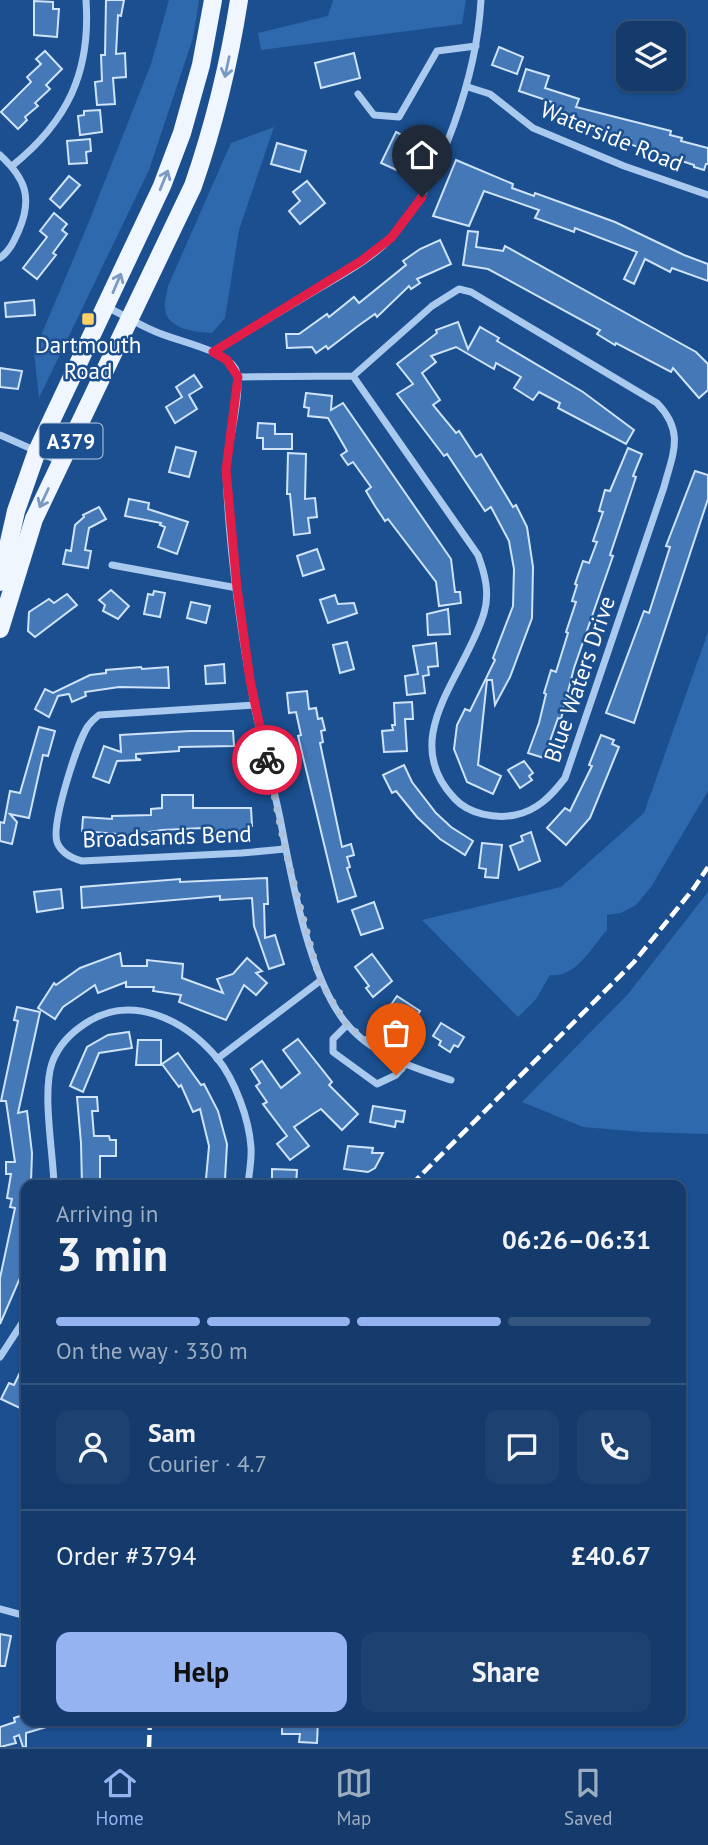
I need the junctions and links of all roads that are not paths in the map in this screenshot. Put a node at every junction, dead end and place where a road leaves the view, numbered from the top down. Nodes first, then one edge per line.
1 (86, 0) edge
2 (213, 0) edge
3 (239, 0) edge
4 (481, 0) edge
5 (476, 46) junction
6 (468, 87) junction
7 (358, 94) dead end
8 (0, 155) edge
9 (12, 166) junction
10 (708, 195) edge
11 (0, 258) edge
12 (103, 315) junction
13 (131, 318) junction
14 (213, 352) junction
15 (353, 376) junction
16 (238, 377) junction
17 (0, 435) edge
18 (37, 451) junction
19 (60, 462) junction
20 (112, 565) dead end
21 (0, 582) edge
22 (237, 588) junction
23 (0, 629) edge
24 (255, 705) junction
25 (285, 849) junction
26 (320, 981) junction
27 (347, 1025) junction
28 (217, 1059) junction
29 (404, 1066) junction
30 (451, 1080) dead end
31 (54, 1180) edge
32 (248, 1180) edge
33 (21, 1325) edge
34 (0, 1357) edge
35 (0, 1609) edge
36 (21, 1615) edge

1 - 9 street
12 -> 2 main road, A379
3 -> 13 main road, A379
4 - 5 street
5 - 6 street
5 - 7 street
6 - 10 street, Waterside Road
6 - 14 street
8 - 9 street
9 - 11 street
12 - 13 street
12 - 18 main road, A379
13 - 14 street
13 - 19 main road, A379
14 - 16 street
15 - 15 street, Blue Waters Drive
15 - 16 street
16 - 22 street
17 - 18 street
18 - 19 street
18 - 21 main road, A379
19 -> 23 main road, A379
20 - 22 street
22 - 24 street
24 - 25 street
24 - 25 street, Broadsands Bend
25 - 26 street
26 - 27 street
26 - 28 street
27 - 29 street
27 - 29 street
28 - 31 street
28 - 32 street
29 - 30 street
33 - 34 street
35 - 36 street

